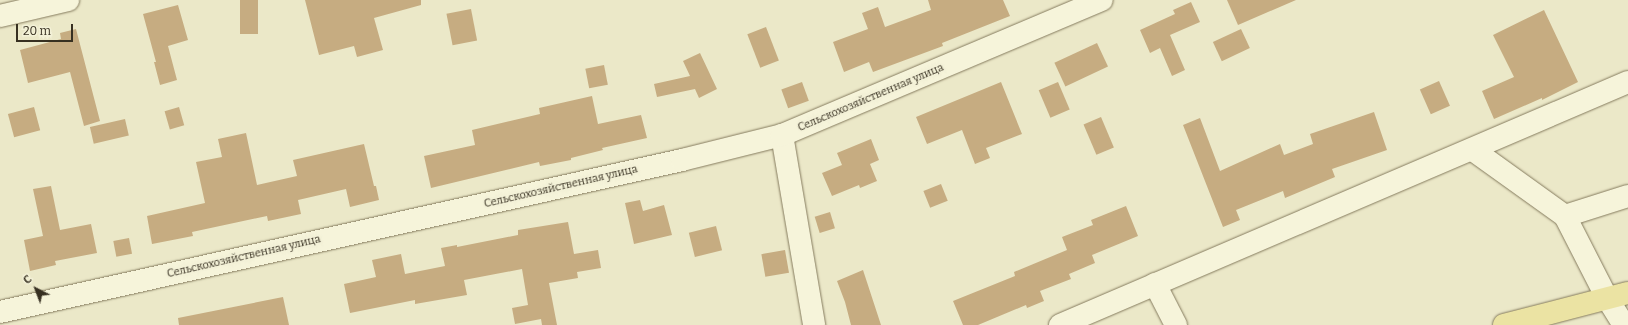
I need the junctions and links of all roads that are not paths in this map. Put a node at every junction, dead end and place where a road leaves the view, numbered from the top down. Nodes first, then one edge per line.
1 (68, 0) edge
2 (1102, 0) edge
3 (0, 16) edge
4 (1628, 82) edge
5 (782, 135) junction
6 (1473, 150) junction
7 (1628, 196) edge
8 (1565, 216) junction
9 (1155, 284) junction
10 (1628, 293) edge
11 (1607, 298) junction
12 (0, 312) edge
13 (814, 325) edge
14 (1060, 325) edge
15 (1176, 325) edge
16 (1504, 325) edge
17 (1624, 325) edge

1 - 3 street
2 - 5 street, Сельскохозяйственная улица
4 - 6 street
5 - 12 street, Сельскохозяйственная улица
5 - 13 street
6 - 8 street
6 - 9 street
7 - 8 street
8 - 11 street
9 - 14 street
9 - 15 street
10 - 11 main road
11 - 16 main road
11 - 17 street

